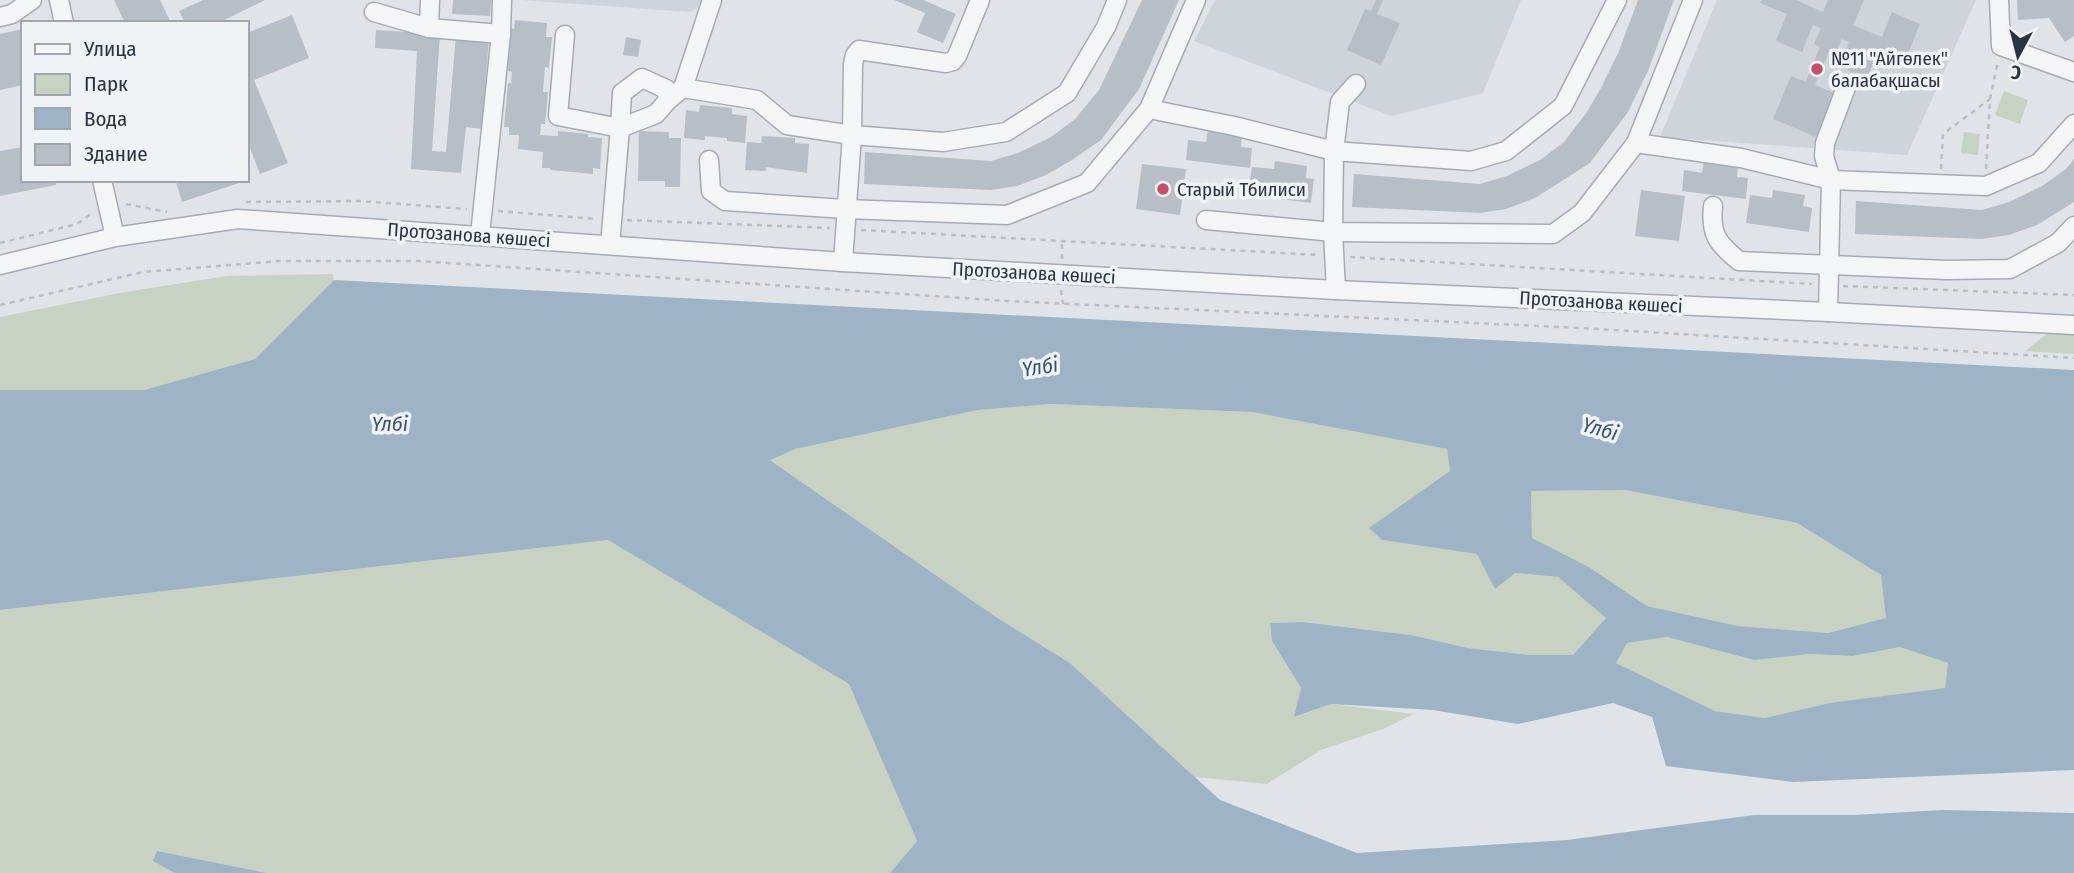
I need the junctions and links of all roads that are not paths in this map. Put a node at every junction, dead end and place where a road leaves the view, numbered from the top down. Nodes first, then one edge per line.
1 (32, 0) edge
2 (59, 0) edge
3 (430, 0) edge
4 (502, 0) edge
5 (712, 0) edge
6 (980, 0) edge
7 (1117, 0) edge
8 (1196, 0) edge
9 (1617, 0) edge
10 (1693, 0) edge
11 (1999, 0) edge
12 (374, 12) dead end
13 (0, 17) edge
14 (64, 21) edge
15 (429, 29) junction
16 (501, 34) junction
17 (565, 35) dead end
18 (2074, 72) edge
19 (1356, 84) dead end
20 (1847, 85) dead end
21 (683, 88) junction
22 (668, 100) junction
23 (1149, 109) junction
24 (2074, 124) edge
25 (620, 128) junction
26 (852, 135) junction
27 (1636, 143) junction
28 (1334, 151) junction
29 (709, 160) dead end
30 (1831, 180) junction
31 (102, 182) edge
32 (1713, 206) dead end
33 (845, 209) junction
34 (1206, 220) dead end
35 (2074, 226) edge
36 (1333, 232) junction
37 (480, 235) junction
38 (115, 237) junction
39 (610, 245) junction
40 (843, 262) junction
41 (1830, 264) junction
42 (0, 265) edge
43 (1336, 290) junction
44 (1829, 312) junction
45 (2074, 325) edge

1 - 13 street
2 - 14 street
3 - 15 street
4 - 16 street
5 - 21 street
6 - 26 street
7 - 26 street
8 - 23 street
9 - 28 street
10 - 27 street
11 - 18 street
12 - 15 street
15 - 16 street
16 - 37 street
17 - 25 street
19 - 28 street
20 - 30 street
21 - 22 street
21 - 26 street
22 - 25 street
22 - 25 street
23 - 28 street
23 - 33 street
24 - 30 street
25 - 39 street
26 - 33 street
27 - 30 street
27 - 36 street
28 - 36 street
29 - 33 street
30 - 41 street
31 - 38 street
32 - 41 street
33 - 40 street
34 - 36 street
35 - 41 street
36 - 43 street
37 - 38 street, Протозанова көшесі
37 - 39 street, Протозанова көшесі
38 - 42 street, Протозанова көшесі
39 - 40 street, Протозанова көшесі
40 - 43 street, Протозанова көшесі
41 - 44 street
43 - 44 street, Протозанова көшесі
44 - 45 street, Протозанова көшесі

